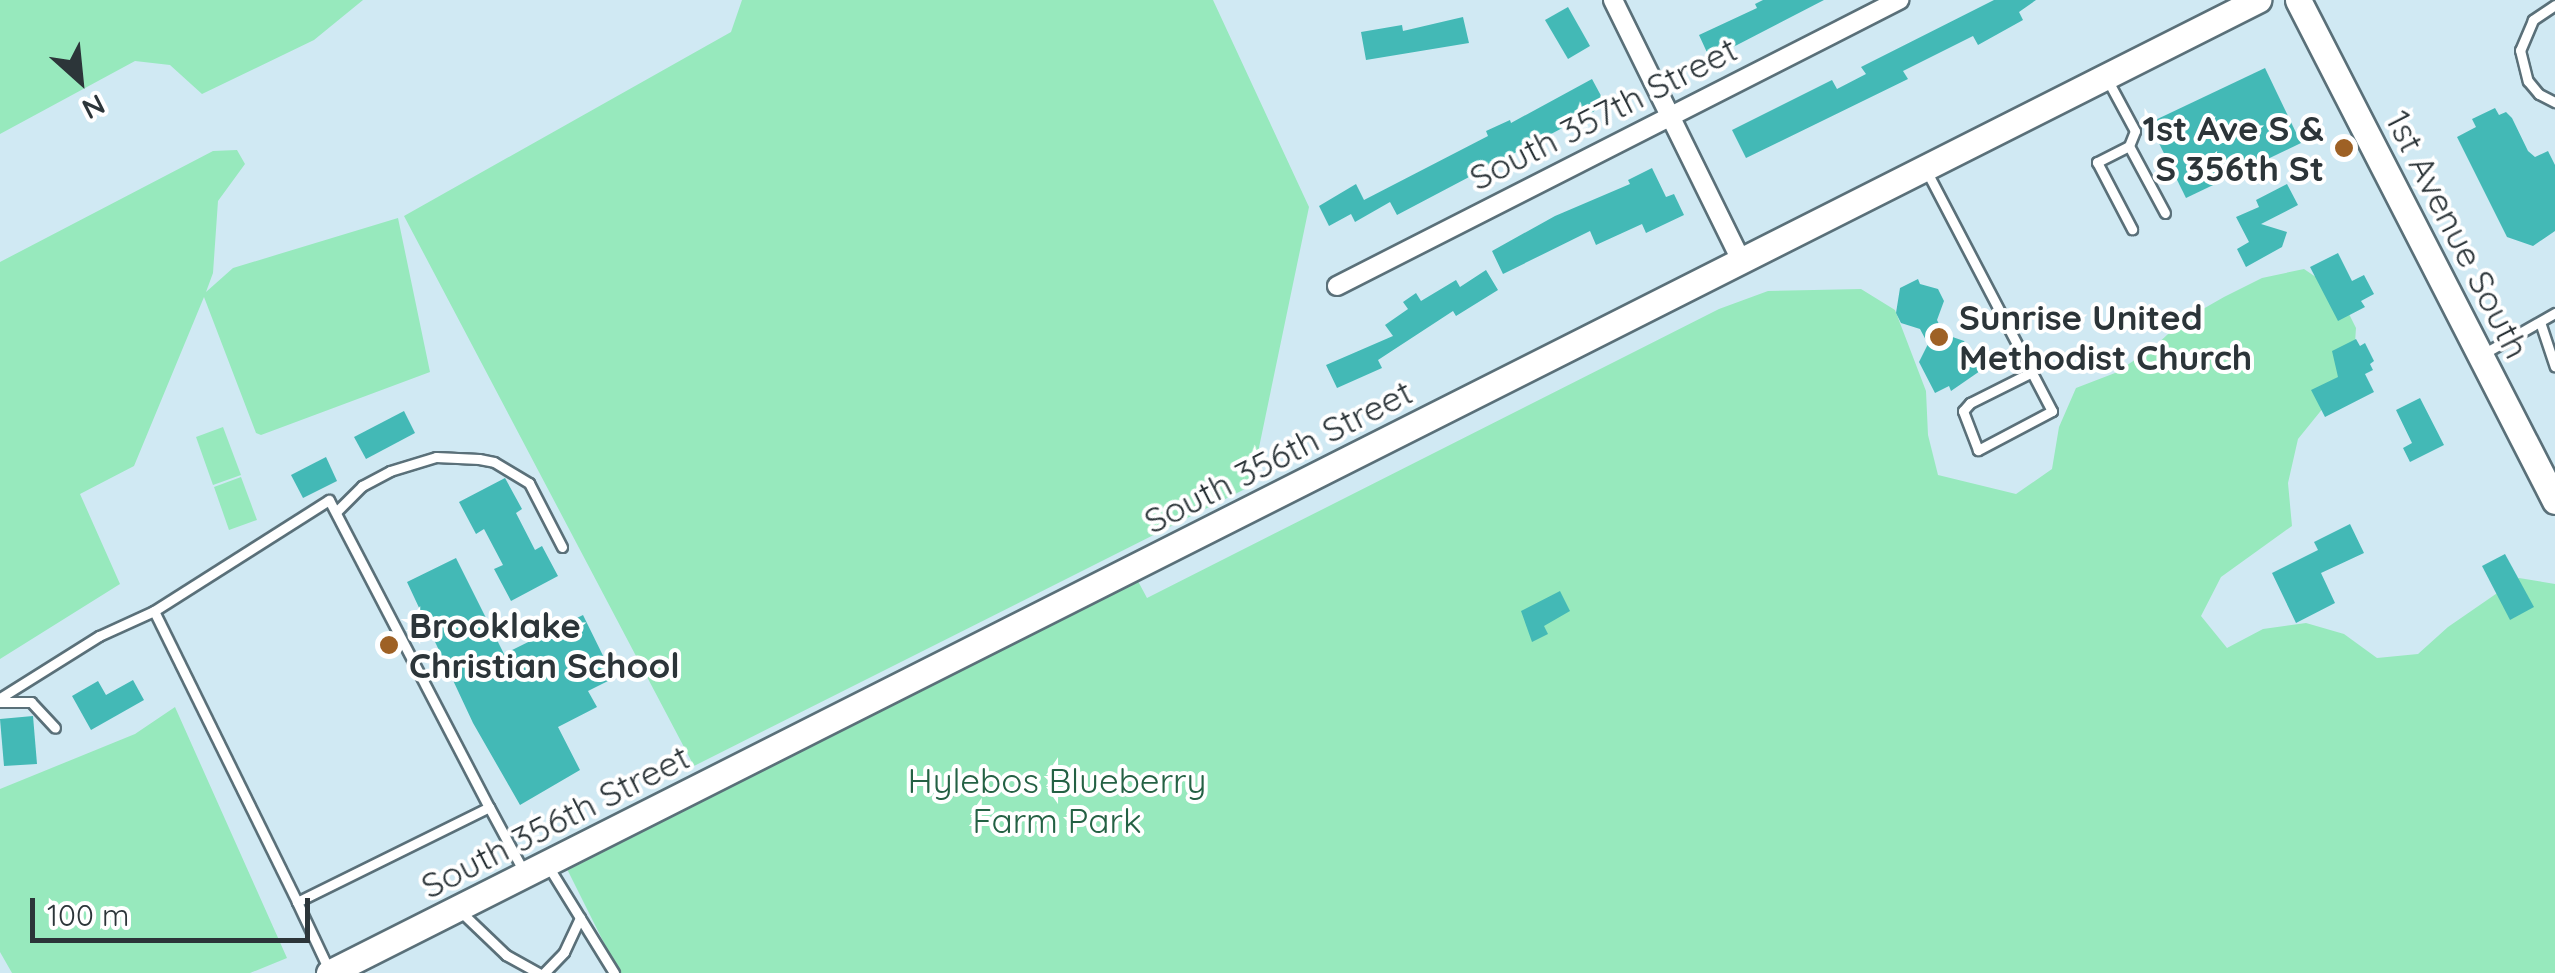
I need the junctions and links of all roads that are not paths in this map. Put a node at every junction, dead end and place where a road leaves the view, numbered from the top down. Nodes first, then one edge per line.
1 (1614, 0) edge
2 (1898, 0) edge
3 (2258, 0) edge
4 (2298, 0) edge
5 (2555, 5) edge
6 (2106, 76) junction
7 (2555, 102) edge
8 (1671, 114) junction
9 (2129, 146) junction
10 (1924, 167) junction
11 (2165, 213) dead end
12 (2132, 229) dead end
13 (1741, 260) junction
14 (1338, 286) dead end
15 (2555, 313) edge
16 (2540, 322) junction
17 (2552, 346) edge
18 (2480, 355) junction
19 (2555, 367) edge
20 (2032, 372) junction
21 (2555, 501) edge
22 (336, 512) junction
23 (562, 547) dead end
24 (154, 612) junction
25 (0, 700) edge
26 (55, 728) dead end
27 (488, 807) junction
28 (536, 869) junction
29 (298, 902) junction
30 (458, 908) junction
31 (580, 918) junction
32 (329, 973) edge
33 (542, 973) edge
34 (614, 973) edge

1 - 8 street
2 - 8 street, South 357th Street
3 - 6 main road, South 356th Street
4 - 18 main road, 1st Avenue South
5 - 7 lane
6 - 9 lane
6 - 10 main road, South 356th Street
8 - 13 street
8 - 14 street, South 357th Street
9 - 11 lane
9 - 12 lane
10 - 13 main road, South 356th Street
10 - 20 lane
13 - 28 main road, South 356th Street
15 - 16 lane
16 - 17 lane
16 - 18 lane
17 - 19 lane
18 - 21 main road, 1st Avenue South
20 - 20 lane
22 - 23 lane
22 - 24 lane
22 - 27 lane
24 - 25 lane
24 - 29 lane
25 - 26 lane
27 - 28 lane
27 - 29 lane
28 - 30 main road, South 356th Street
28 - 31 lane
29 - 32 lane
30 - 32 main road, South 356th Street
30 - 33 lane
31 - 33 lane
31 - 34 lane

